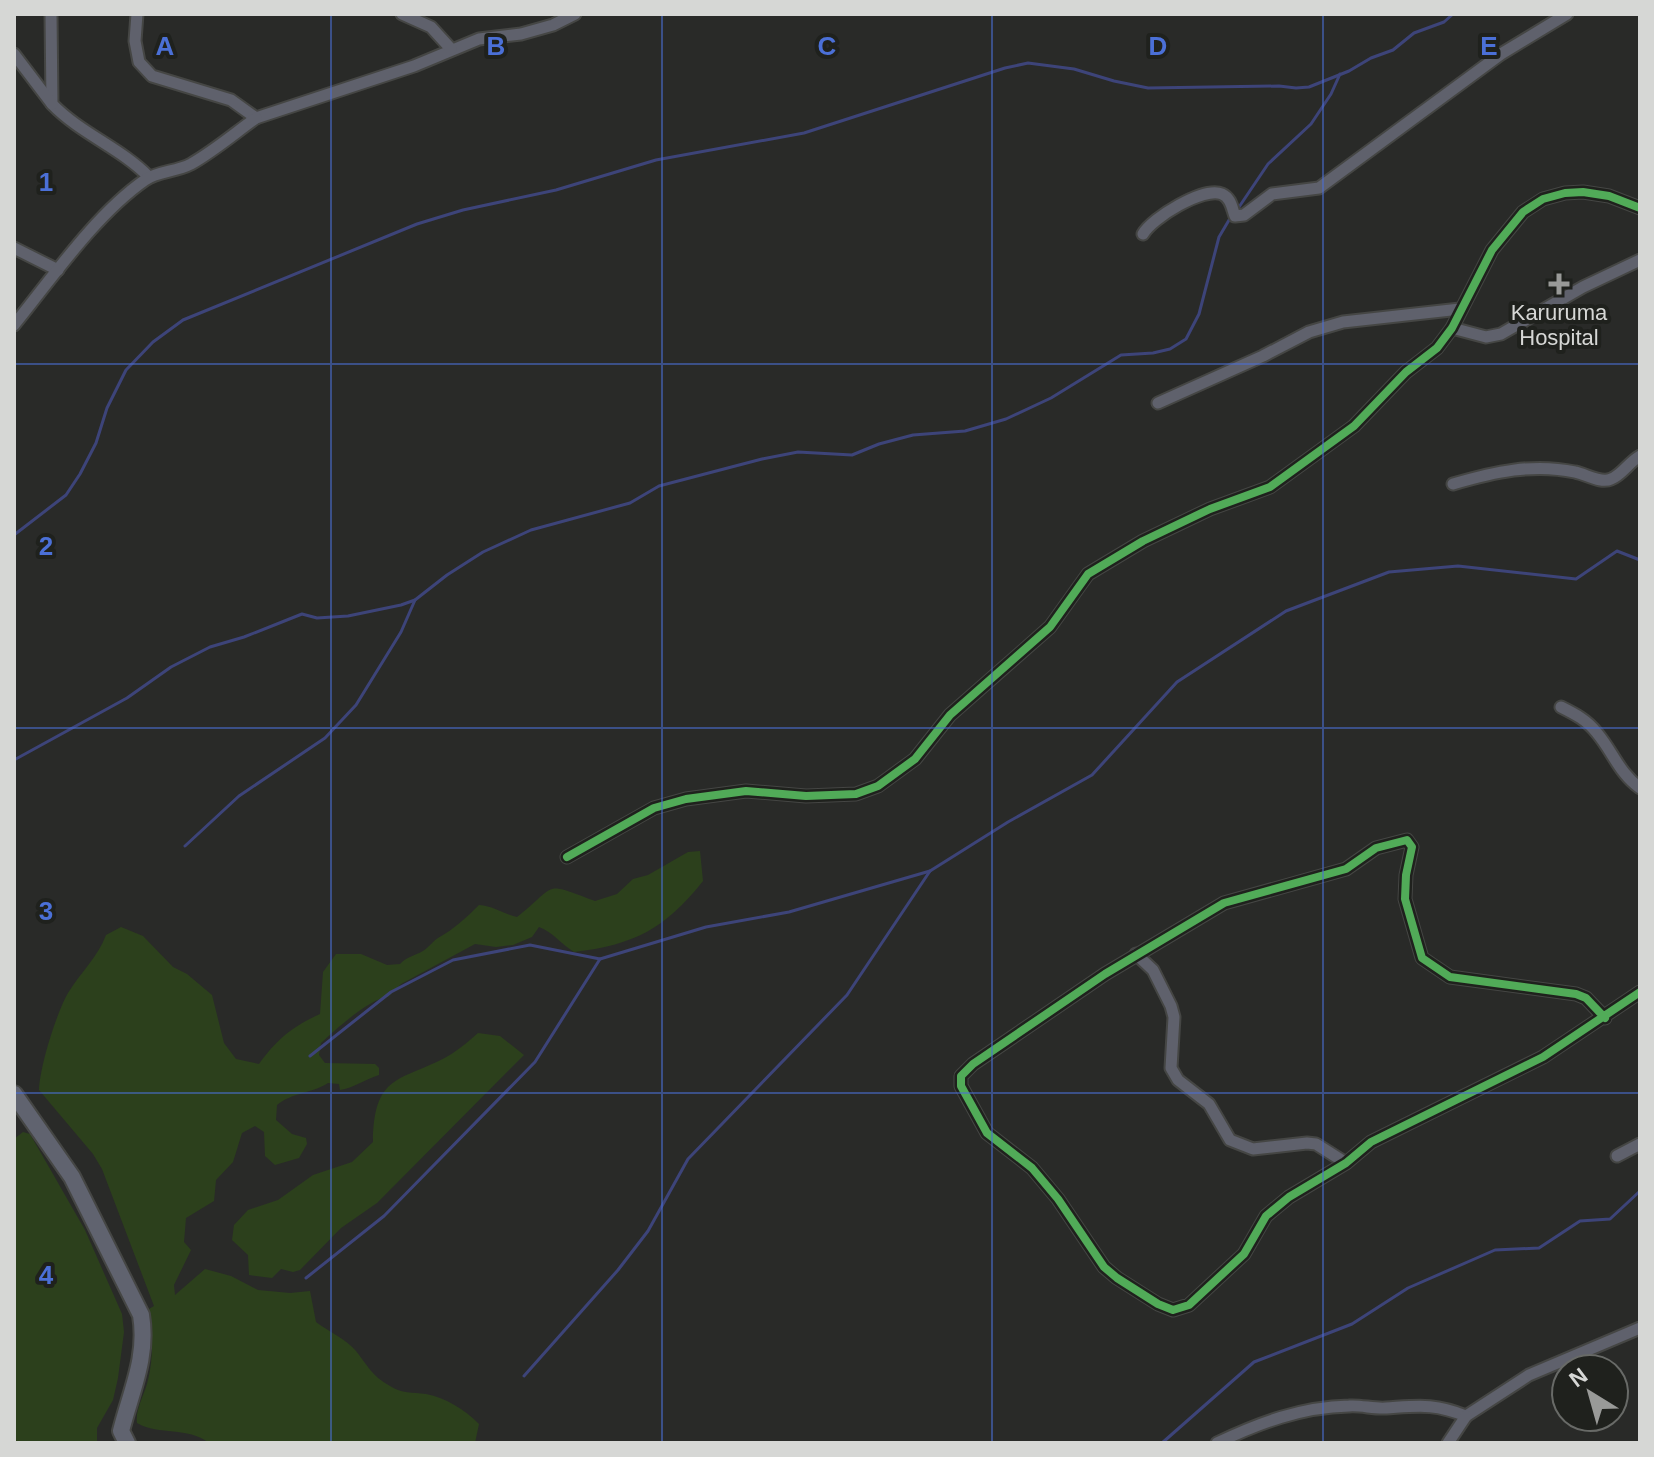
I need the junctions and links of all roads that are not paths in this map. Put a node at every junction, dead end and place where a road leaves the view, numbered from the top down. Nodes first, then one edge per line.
1 (51, 14) edge
2 (137, 14) edge
3 (402, 14) edge
4 (575, 14) edge
5 (1567, 14) edge
6 (451, 49) junction
7 (14, 54) edge
8 (52, 104) junction
9 (256, 118) junction
10 (149, 177) junction
11 (1640, 208) edge
12 (1143, 234) dead end
13 (14, 248) edge
14 (1640, 260) edge
15 (58, 270) junction
16 (1460, 309) junction
17 (14, 325) edge
18 (1452, 328) junction
19 (1158, 403) dead end
20 (1640, 456) edge
21 (1453, 484) dead end
22 (1561, 707) dead end
23 (1640, 788) edge
24 (567, 857) dead end
25 (1136, 954) junction
26 (1640, 992) edge
27 (1605, 1018) junction
28 (14, 1094) edge
29 (1640, 1144) edge
30 (1617, 1156) dead end
31 (1346, 1163) junction
32 (1640, 1328) edge
33 (1466, 1416) junction
34 (127, 1443) edge
35 (1217, 1443) edge
36 (1448, 1443) edge

1 - 8 street
2 - 9 street
3 - 6 street
4 - 6 street
5 - 12 street
6 - 9 street
7 - 8 street
8 - 10 street
9 - 10 street
10 - 15 street
11 - 16 street
13 - 15 street
14 - 18 street
15 - 17 street
16 - 18 street
16 - 19 street
18 - 24 street
20 - 21 street
22 - 23 street
25 - 27 street
25 - 31 street
25 - 31 street
26 - 27 street
27 - 31 street
28 - 34 main road
29 - 30 street
32 - 33 street
33 - 35 street
33 - 36 street

